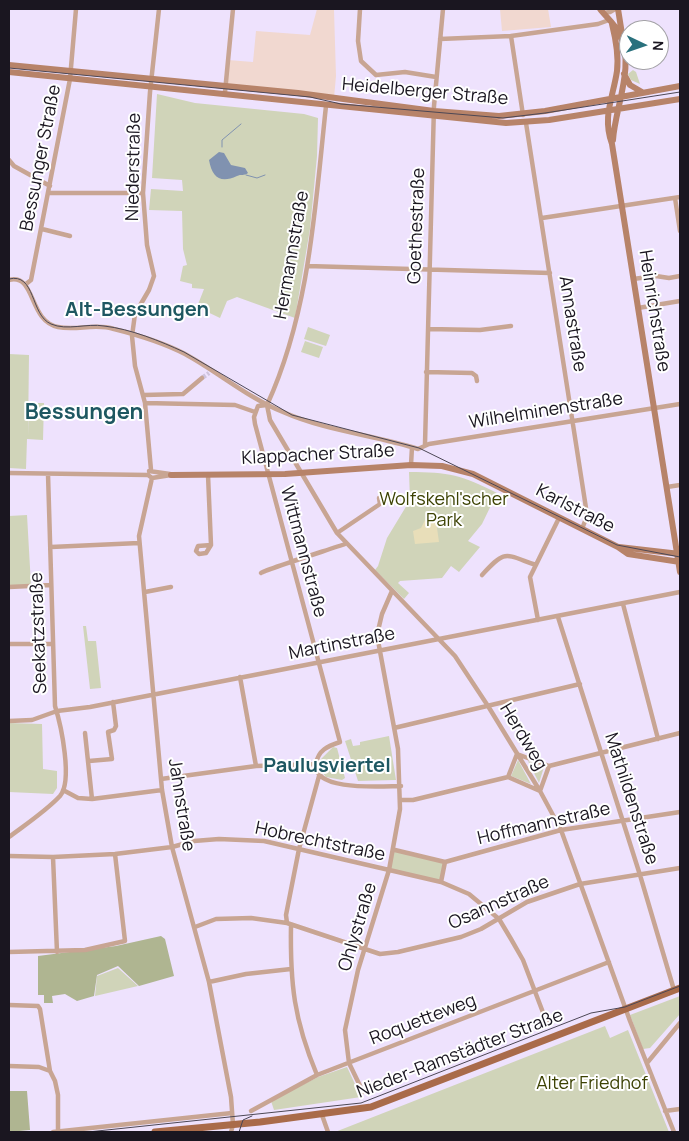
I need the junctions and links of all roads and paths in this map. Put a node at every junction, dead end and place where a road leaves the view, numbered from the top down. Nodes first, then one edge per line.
1 (76, 9) edge
2 (159, 9) edge
3 (233, 9) edge
4 (360, 9) edge
5 (443, 9) edge
6 (616, 9) edge
7 (602, 11) edge
8 (611, 22) junction
9 (619, 26) edge
10 (619, 35) edge
11 (511, 36) junction
12 (440, 39) junction
13 (9, 65) edge
14 (71, 70) junction
15 (624, 70) edge
16 (9, 72) edge
17 (624, 74) junction
18 (436, 76) junction
19 (70, 78) junction
20 (151, 82) junction
21 (680, 86) edge
22 (225, 89) junction
23 (642, 92) junction
24 (620, 96) junction
25 (327, 97) junction
26 (610, 98) junction
27 (680, 99) edge
28 (326, 106) junction
29 (618, 110) junction
30 (607, 112) junction
31 (434, 114) junction
32 (523, 115) junction
33 (526, 123) junction
34 (612, 144) junction
35 (9, 160) edge
36 (50, 186) junction
37 (49, 193) junction
38 (143, 193) junction
39 (678, 197) edge
40 (622, 206) junction
41 (542, 218) junction
42 (42, 229) junction
43 (680, 231) edge
44 (70, 236) dead end
45 (307, 266) junction
46 (429, 269) junction
47 (550, 273) junction
48 (680, 276) edge
49 (634, 279) junction
50 (9, 280) edge
51 (26, 284) junction
52 (680, 301) edge
53 (638, 308) junction
54 (511, 326) dead end
55 (428, 329) junction
56 (132, 334) junction
57 (426, 372) junction
58 (202, 378) tunnel mouth
59 (477, 382) dead end
60 (144, 395) junction
61 (146, 403) junction
62 (680, 404) edge
63 (267, 405) junction
64 (654, 408) junction
65 (255, 412) junction
66 (574, 420) junction
67 (425, 444) junction
68 (412, 447) junction
69 (411, 465) junction
70 (465, 471) joint
71 (9, 473) edge
72 (303, 473) junction
73 (48, 474) junction
74 (151, 474) junction
75 (171, 475) joint
76 (208, 475) junction
77 (268, 475) junction
78 (680, 486) edge
79 (667, 487) junction
80 (378, 498) dead end
81 (559, 518) junction
82 (582, 529) junction
83 (337, 533) junction
84 (139, 543) junction
85 (345, 544) junction
86 (211, 545) dead end
87 (51, 547) junction
88 (618, 547) junction
89 (679, 554) edge
90 (679, 562) edge
91 (292, 563) junction
92 (536, 564) junction
93 (680, 572) edge
94 (261, 573) dead end
95 (482, 575) dead end
96 (51, 585) junction
97 (9, 587) edge
98 (171, 587) dead end
99 (392, 591) junction
100 (145, 592) junction
101 (680, 592) edge
102 (623, 604) junction
103 (558, 617) junction
104 (538, 620) junction
105 (440, 639) junction
106 (9, 644) edge
107 (53, 644) junction
108 (380, 651) junction
109 (318, 663) junction
110 (240, 677) junction
111 (580, 684) junction
112 (153, 694) junction
113 (113, 702) junction
114 (488, 706) junction
115 (57, 711) junction
116 (9, 720) edge
117 (394, 728) junction
118 (85, 733) dead end
119 (680, 733) edge
120 (658, 739) junction
121 (517, 754) junction
122 (602, 754) junction
123 (89, 761) junction
124 (316, 764) junction
125 (256, 766) junction
126 (549, 766) junction
127 (318, 776) junction
128 (508, 777) junction
129 (161, 779) junction
130 (401, 786) junction
131 (63, 790) junction
132 (162, 790) junction
133 (540, 791) junction
134 (92, 799) junction
135 (401, 800) junction
136 (680, 812) edge
137 (622, 820) junction
138 (561, 830) junction
139 (9, 837) edge
140 (172, 847) junction
141 (299, 849) junction
142 (395, 850) junction
143 (115, 854) junction
144 (9, 856) edge
145 (53, 857) junction
146 (445, 862) junction
147 (680, 868) edge
148 (389, 870) junction
149 (640, 875) junction
150 (440, 882) junction
151 (580, 884) junction
152 (499, 919) junction
153 (289, 924) junction
154 (195, 926) junction
155 (364, 950) junction
156 (9, 952) edge
157 (57, 952) junction
158 (608, 962) junction
159 (290, 969) junction
160 (209, 982) junction
161 (677, 989) edge
162 (535, 991) junction
163 (9, 1005) edge
164 (626, 1008) junction
165 (547, 1023) dead end
166 (680, 1023) edge
167 (647, 1062) junction
168 (349, 1063) junction
169 (9, 1066) edge
170 (50, 1071) junction
171 (318, 1075) junction
172 (363, 1092) dead end
173 (680, 1109) edge
174 (251, 1111) dead end
175 (665, 1111) junction
176 (232, 1113) junction
177 (322, 1115) junction
178 (232, 1129) edge
179 (53, 1132) edge
180 (58, 1132) edge
181 (155, 1132) edge
182 (328, 1132) edge
183 (674, 1132) edge

1 - 14 street, Bessunger Straße
2 - 20 street, Niederstraße
3 - 22 street
4 - 18 street
5 - 12 street, Goethestraße
6 - 7 street
6 - 9 main road, Heinrichstraße
7 - 8 main road
8 - 10 main road
8 - 11 street
8 - 26 main road, Heinrichstraße
11 - 12 street
11 - 32 street
12 - 18 street, Goethestraße
13 - 14 main road, Heidelberger Straße
14 - 19 street
14 - 20 main road, Heidelberger Straße
15 - 17 main road, Heinrichstraße
16 - 19 main road, Heidelberger Straße
17 - 23 main road
17 - 24 main road, Heinrichstraße
18 - 31 street, Goethestraße
19 - 20 main road, Heidelberger Straße
19 - 36 street, Bessunger Straße
20 - 22 main road, Heidelberger Straße
20 - 38 street, Niederstraße
21 - 23 main road, Heidelberger Straße
22 - 25 main road, Heidelberger Straße
22 - 28 main road, Heidelberger Straße
23 - 24 main road, Heidelberger Straße
24 - 26 main road, Heidelberger Straße
24 - 29 main road, Heinrichstraße
25 - 28 main road
25 - 31 main road, Heidelberger Straße
26 - 30 main road, Heinrichstraße
26 - 32 main road, Heidelberger Straße
27 - 29 main road, Heidelberger Straße
28 - 31 main road, Heidelberger Straße
28 - 45 street, Hermannstraße
29 - 30 main road, Heidelberger Straße
29 - 34 main road, Heinrichstraße
30 - 33 main road, Heidelberger Straße
30 - 34 main road, Heinrichstraße
31 - 32 main road, Heidelberger Straße
31 - 33 main road, Heidelberger Straße
31 - 46 street, Goethestraße
33 - 41 street, Annastraße
34 - 40 main road, Heinrichstraße
35 - 36 street
36 - 37 street, Bessunger Straße
37 - 38 street
37 - 42 street, Bessunger Straße
38 - 56 street, Niederstraße
39 - 40 street
39 - 43 street
40 - 41 street
40 - 49 main road, Heinrichstraße
41 - 47 street, Annastraße
42 - 44 street
42 - 51 street, Bessunger Straße
45 - 46 street
45 - 63 street, Hermannstraße
46 - 47 street
46 - 55 street, Goethestraße
47 - 66 street, Annastraße
48 - 49 street
49 - 53 main road, Heinrichstraße
50 - 51 street
51 - 56 street
52 - 53 street
53 - 64 main road, Heinrichstraße
54 - 55 street
55 - 57 street, Goethestraße
56 - 60 street, Jahnstraße
56 - 63 street
57 - 59 street
57 - 67 street, Goethestraße
58 - 60 street
60 - 61 street, Jahnstraße
61 - 65 street
61 - 74 street, Jahnstraße
62 - 64 street, Wilhelminenstraße
63 - 65 street
63 - 68 street
63 - 72 street, Herdweg
64 - 66 street, Wilhelminenstraße
64 - 79 main road, Heinrichstraße
65 - 77 street, Wittmannstraße
66 - 67 street, Wilhelminenstraße
66 - 82 street, Annastraße
67 - 68 street, Wilhelminenstraße
68 - 69 street
69 - 70 main road, Klappacher Straße
69 - 72 main road, Klappacher Straße
70 - 81 main road, Karlstraße
71 - 73 street, Klappacher Straße
72 - 77 main road, Klappacher Straße
72 - 83 street, Herdweg
73 - 74 street, Klappacher Straße
73 - 87 street, Seekatzstraße
74 - 75 street, Klappacher Straße
74 - 84 street, Jahnstraße
75 - 76 main road, Klappacher Straße
76 - 77 main road, Klappacher Straße
76 - 86 street
77 - 91 street, Wittmannstraße
78 - 79 street
79 - 89 main road, Heinrichstraße
80 - 83 street
81 - 82 main road, Karlstraße
81 - 92 street
82 - 88 main road, Karlstraße
83 - 85 street, Herdweg
84 - 87 street
84 - 100 street, Jahnstraße
85 - 91 street
85 - 99 street, Herdweg
87 - 96 street, Seekatzstraße
88 - 89 main road, Karlstraße
88 - 90 main road, Karlstraße
89 - 90 main road, Heinrichstraße
90 - 93 main road, Heinrichstraße
91 - 94 street
91 - 109 street, Wittmannstraße
92 - 95 street
92 - 104 street
96 - 97 street
96 - 107 street, Seekatzstraße
98 - 100 street
99 - 105 street, Herdweg
99 - 108 street, Ohlystraße
100 - 112 street, Jahnstraße
101 - 102 street, Martinstraße
102 - 103 street, Martinstraße
102 - 120 street
103 - 104 street, Martinstraße
103 - 111 street, Mathildenstraße
104 - 105 street, Martinstraße
105 - 108 street, Martinstraße
105 - 114 street, Herdweg
106 - 107 street
107 - 115 street, Seekatzstraße
108 - 109 street, Martinstraße
108 - 117 street, Ohlystraße
109 - 110 street, Martinstraße
109 - 124 street, Wittmannstraße
110 - 112 street, Martinstraße
110 - 125 street
111 - 114 street
111 - 122 street, Mathildenstraße
112 - 113 street, Martinstraße
112 - 129 street, Jahnstraße
113 - 115 street, Martinstraße
113 - 123 street
114 - 117 street
114 - 121 street, Herdweg
115 - 116 street, Martinstraße
115 - 131 street, Seekatzstraße
117 - 130 street, Ohlystraße
118 - 123 street
119 - 120 street
120 - 122 street
121 - 126 street
121 - 128 street
121 - 133 street, Herdweg
122 - 126 street
122 - 137 street, Mathildenstraße
123 - 134 street
124 - 125 street
124 - 127 street
125 - 129 street
126 - 133 street
127 - 130 street
127 - 141 street
128 - 133 street
128 - 135 street
129 - 132 street, Jahnstraße
130 - 135 street, Ohlystraße
131 - 134 street
131 - 139 street
132 - 134 street
132 - 140 street, Jahnstraße
133 - 138 street, Herdweg
135 - 142 street, Ohlystraße
136 - 137 street, Hoffmannstraße
137 - 138 street, Hoffmannstraße
137 - 149 street, Mathildenstraße
138 - 146 street, Hoffmannstraße
138 - 151 street, Herdweg
140 - 141 street, Hobrechtstraße
140 - 143 street, Hobrechtstraße
140 - 154 street, Jahnstraße
141 - 148 street, Hobrechtstraße
141 - 153 street
142 - 146 street, Hoffmannstraße
142 - 148 street, Ohlystraße
143 - 145 street, Hobrechtstraße
143 - 157 street
144 - 145 street, Hobrechtstraße
145 - 157 street
146 - 150 street
147 - 149 street, Osannstraße
148 - 150 street, Hobrechtstraße
148 - 155 street, Ohlystraße
149 - 151 street, Osannstraße
149 - 161 street, Mathildenstraße
150 - 152 street, Hobrechtstraße
151 - 152 street, Osannstraße
151 - 158 street, Herdweg
152 - 155 street, Osannstraße
152 - 162 street, Hobrechtstraße
153 - 154 street, Osannstraße
153 - 155 street, Osannstraße
153 - 159 street
154 - 160 street, Jahnstraße
155 - 168 street, Ohlystraße
156 - 157 street
158 - 162 street, Roquetteweg
158 - 164 street, Herdweg
159 - 160 street
159 - 171 street
160 - 176 street, Jahnstraße
161 - 164 main road, Nieder-Ramstädter Straße
162 - 165 street, Hobrechtstraße
162 - 168 street, Roquetteweg
163 - 170 street
164 - 167 street, Herdweg
164 - 177 main road, Nieder-Ramstädter Straße
166 - 167 street
167 - 175 street, Herdweg
168 - 171 street, Roquetteweg
168 - 172 street, Ohlystraße
169 - 170 street
170 - 180 street
171 - 174 street, Roquetteweg
173 - 175 street
175 - 183 street, Herdweg
176 - 178 street, Jahnstraße
176 - 180 street
177 - 178 main road, Nieder-Ramstädter Straße
177 - 182 street
178 - 181 main road, Nieder-Ramstädter Straße
179 - 180 street

